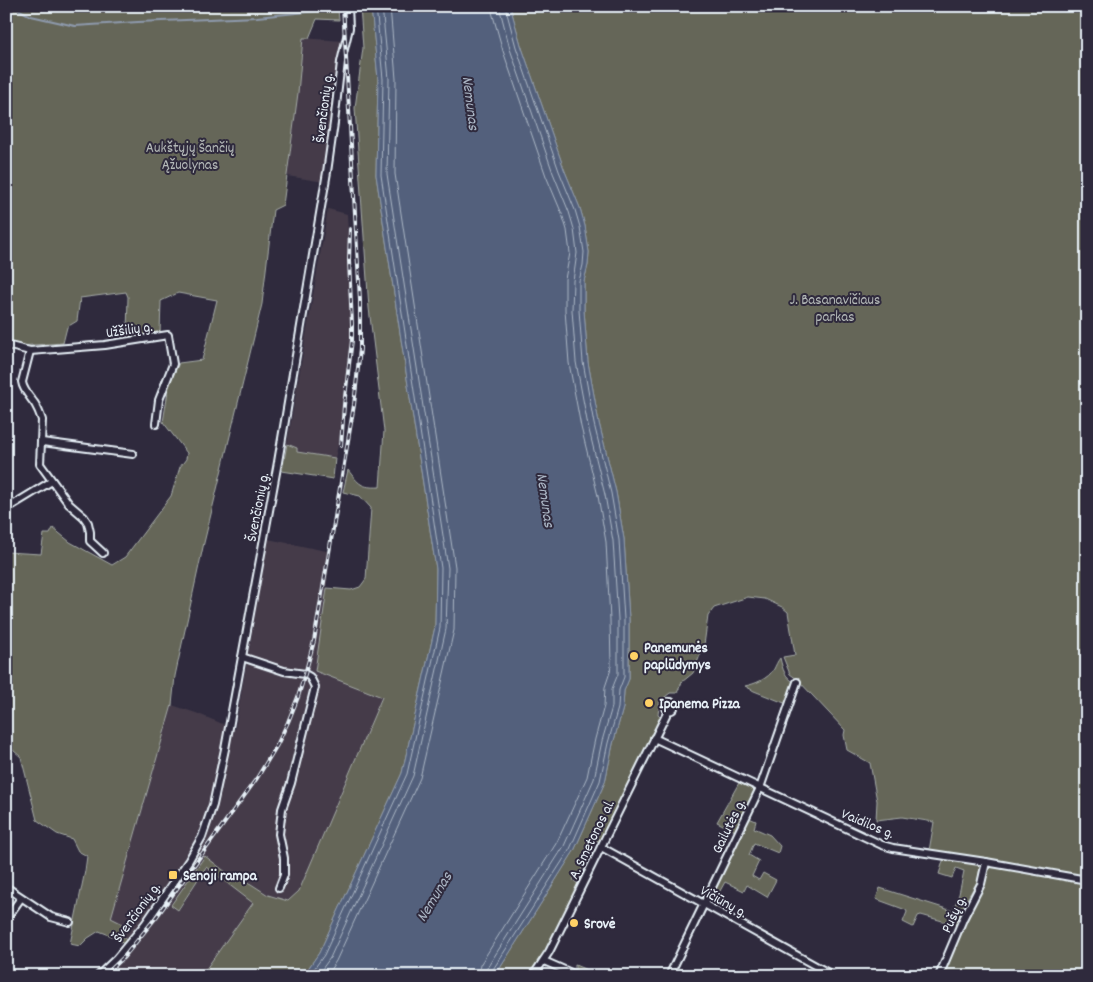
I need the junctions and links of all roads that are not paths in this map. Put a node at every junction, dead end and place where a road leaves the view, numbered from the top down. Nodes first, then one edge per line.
1 (348, 6) edge
2 (6, 345) edge
3 (30, 351) junction
4 (156, 424) dead end
5 (42, 442) junction
6 (133, 454) dead end
7 (52, 481) junction
8 (6, 508) edge
9 (103, 553) dead end
10 (242, 657) junction
11 (797, 682) dead end
12 (668, 710) dead end
13 (654, 738) junction
14 (760, 788) junction
15 (601, 847) junction
16 (986, 862) junction
17 (1087, 880) edge
18 (6, 887) edge
19 (279, 888) dead end
20 (22, 898) junction
21 (704, 904) junction
22 (6, 919) edge
23 (70, 922) dead end
24 (544, 961) junction
25 (98, 976) edge
26 (533, 976) edge
27 (578, 976) edge
28 (669, 976) edge
29 (834, 976) edge
30 (939, 976) edge

1 - 10 street, Švenčionių g.
2 - 3 street, Užšilių g.
3 - 4 street, Užšilių g.
3 - 5 street
5 - 6 street
5 - 7 street
7 - 8 street
7 - 9 street
10 - 19 street
10 - 25 street, Švenčionių g.
11 - 14 street, Gailutės g.
12 - 13 street, A. Smetonos al.
13 - 14 street, Vaidilos g.
13 - 15 street, A. Smetonos al.
14 - 16 street, Vaidilos g.
14 - 21 street, Gailutės g.
15 - 21 street, Vičiūnų g.
15 - 24 street, A. Smetonos al.
16 - 17 street, Vaidilos g.
16 - 30 street, Pušų g.
18 - 20 street
20 - 22 street
20 - 23 street
21 - 28 street, Gailutės g.
21 - 29 street, Vičiūnų g.
24 - 26 street, A. Smetonos al.
24 - 27 street

